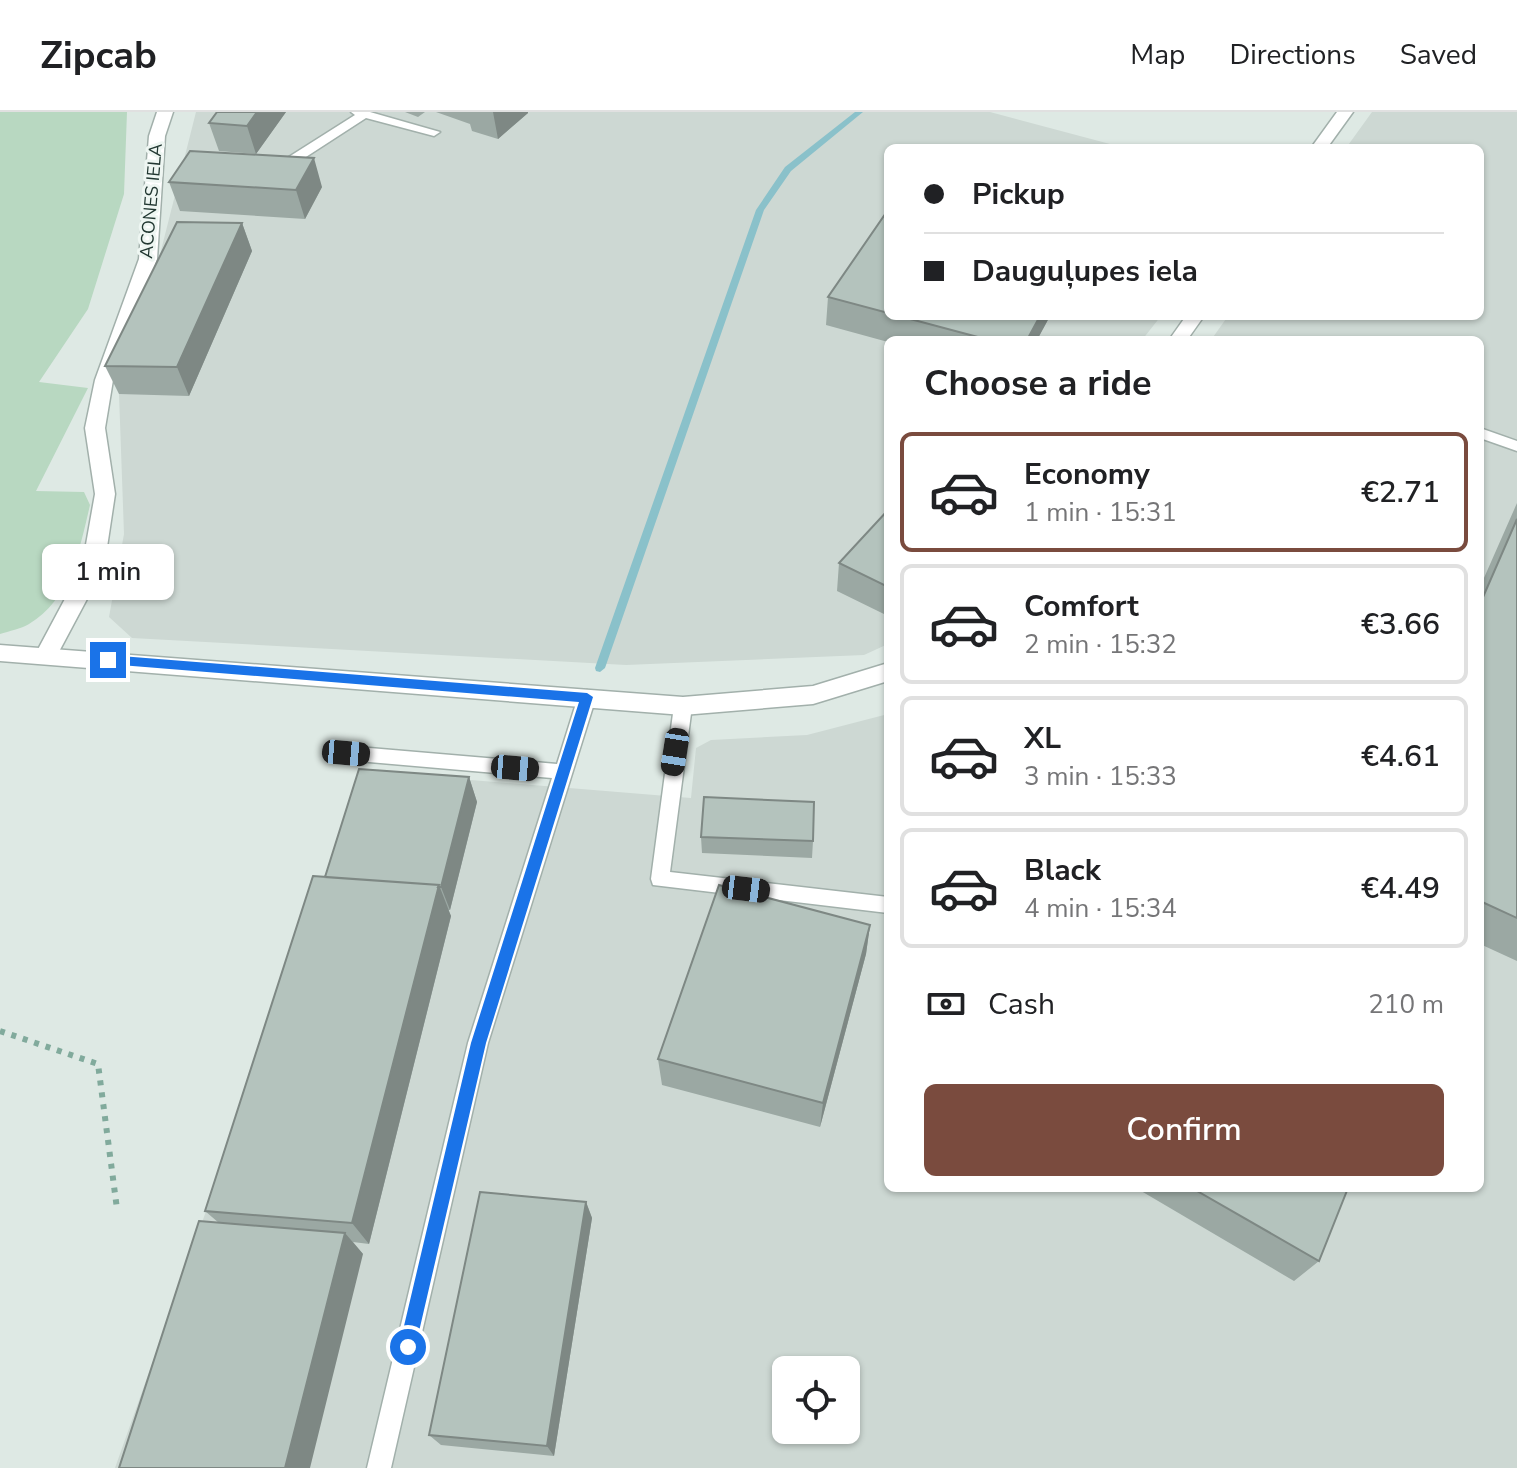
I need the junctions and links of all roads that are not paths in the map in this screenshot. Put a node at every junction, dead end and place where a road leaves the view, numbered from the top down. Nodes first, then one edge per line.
1 (165, 112) edge
2 (1345, 112) edge
3 (361, 113) edge
4 (434, 132) dead end
5 (1322, 144) edge
6 (288, 163) edge
7 (1484, 434) edge
8 (1517, 446) edge
9 (0, 653) edge
10 (46, 655) junction
11 (884, 674) edge
12 (587, 697) junction
13 (683, 706) junction
14 (346, 753) dead end
15 (564, 772) junction
16 (884, 905) edge
17 (379, 1468) edge

1 - 10 street, ACONES IELA
2 - 5 street
3 - 4 lane
3 - 6 lane
7 - 8 lane
9 - 10 street
10 - 12 street
11 - 13 street
12 - 13 street
12 - 15 lane
13 - 16 lane
14 - 15 lane
15 - 17 lane

